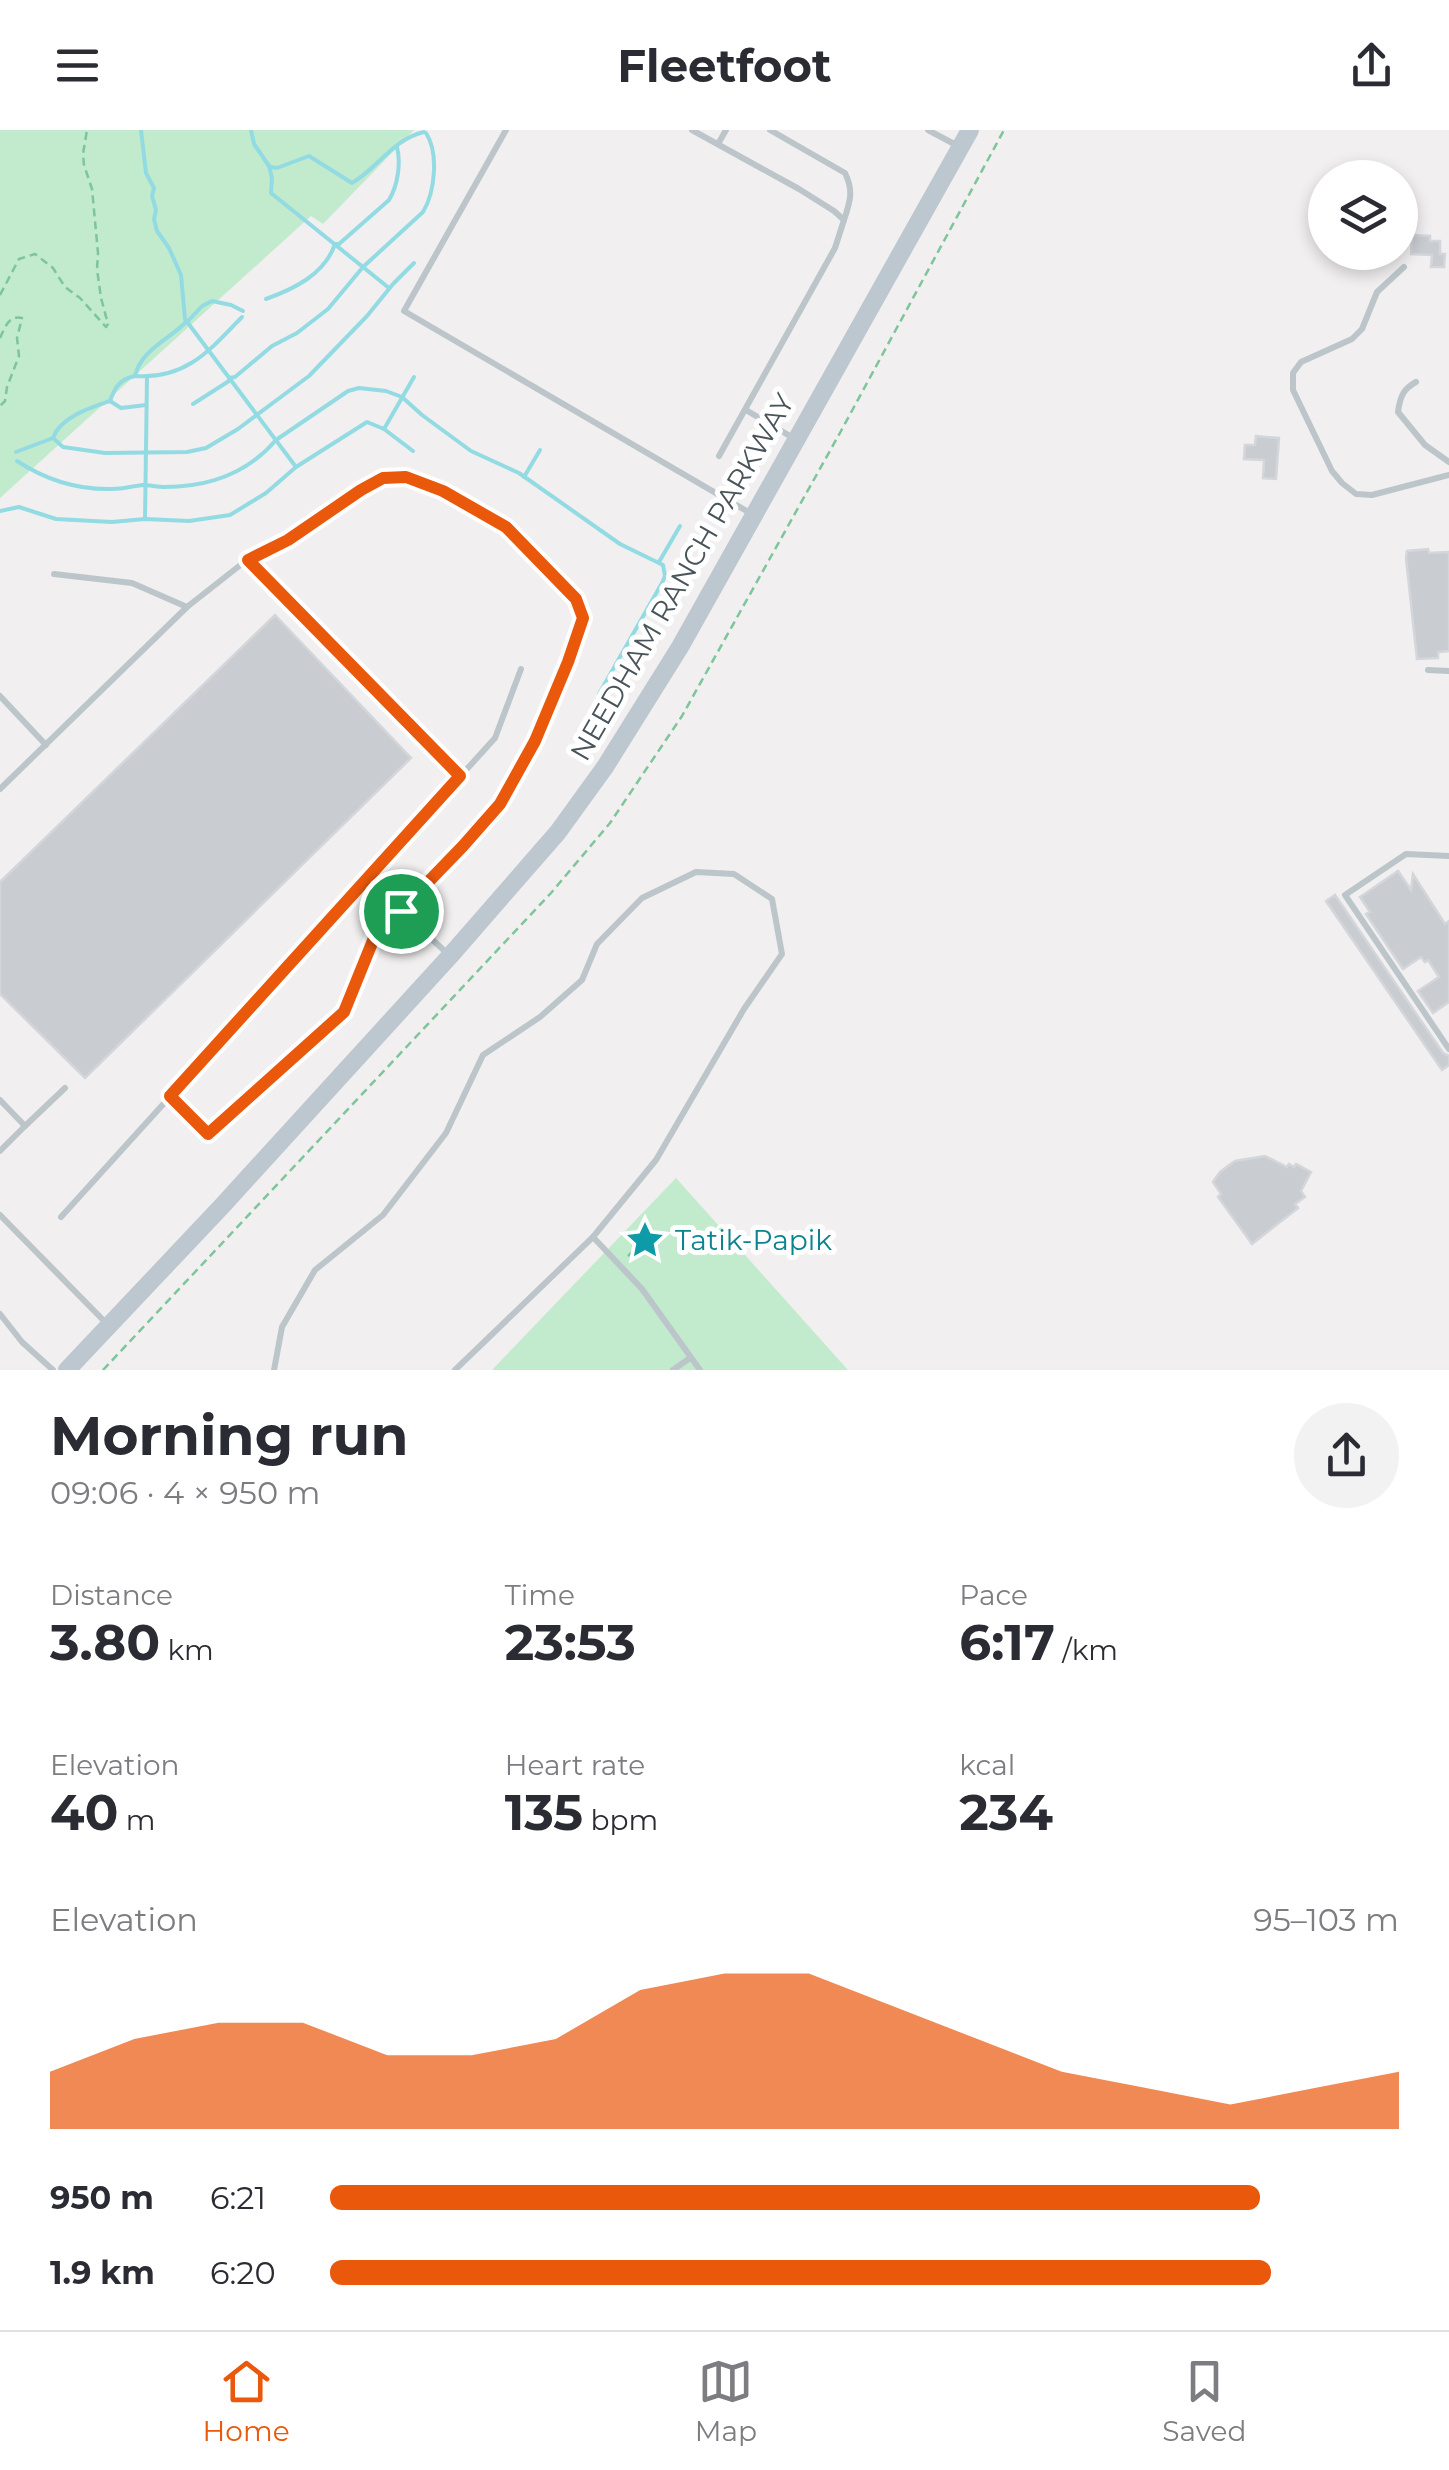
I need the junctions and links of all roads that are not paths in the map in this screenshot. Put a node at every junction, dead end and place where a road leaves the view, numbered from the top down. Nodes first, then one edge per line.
1 (506, 130) edge
2 (692, 130) edge
3 (726, 130) edge
4 (770, 130) edge
5 (928, 130) edge
6 (970, 130) edge
7 (718, 144) junction
8 (961, 148) junction
9 (844, 220) junction
10 (1401, 270) edge
11 (1416, 382) dead end
12 (746, 410) junction
13 (796, 440) junction
14 (719, 456) dead end
15 (1449, 462) edge
16 (1449, 475) edge
17 (753, 515) junction
18 (248, 560) junction
19 (54, 574) dead end
20 (188, 607) junction
21 (521, 670) dead end
22 (1428, 670) dead end
23 (1449, 671) edge
24 (0, 696) edge
25 (46, 745) junction
26 (460, 776) junction
27 (0, 789) edge
28 (1449, 856) edge
29 (401, 911) junction
30 (450, 956) junction
31 (1449, 1049) edge
32 (65, 1088) dead end
33 (170, 1096) junction
34 (0, 1100) edge
35 (25, 1126) junction
36 (0, 1150) edge
37 (0, 1216) edge
38 (60, 1217) dead end
39 (593, 1237) junction
40 (0, 1314) edge
41 (109, 1326) junction
42 (690, 1358) junction
43 (53, 1370) edge
44 (68, 1370) edge
45 (274, 1370) edge
46 (455, 1370) edge
47 (672, 1370) edge
48 (700, 1370) edge

1 - 17 lane
2 - 7 lane
3 - 7 lane
4 - 9 lane
5 - 8 lane
6 - 8 street, NEEDHAM RANCH PARKWAY
7 - 9 lane
8 - 13 street, NEEDHAM RANCH PARKWAY
9 - 12 lane
10 - 16 lane
11 - 15 lane
12 - 13 lane
12 - 14 lane
13 - 17 street, NEEDHAM RANCH PARKWAY
17 - 30 street, NEEDHAM RANCH PARKWAY
18 - 20 lane
18 - 26 lane
18 - 29 lane
19 - 20 lane
20 - 25 lane
21 - 26 lane
22 - 23 lane
24 - 25 lane
25 - 27 lane
26 - 33 lane
28 - 31 lane
29 - 30 lane
29 - 33 lane
30 - 41 street, NEEDHAM RANCH PARKWAY
32 - 35 lane
33 - 38 lane
34 - 35 lane
35 - 36 lane
37 - 41 lane
39 - 42 lane
39 - 45 lane
39 - 46 lane
40 - 43 lane
41 - 44 street, NEEDHAM RANCH PARKWAY
42 - 47 lane
42 - 48 lane

